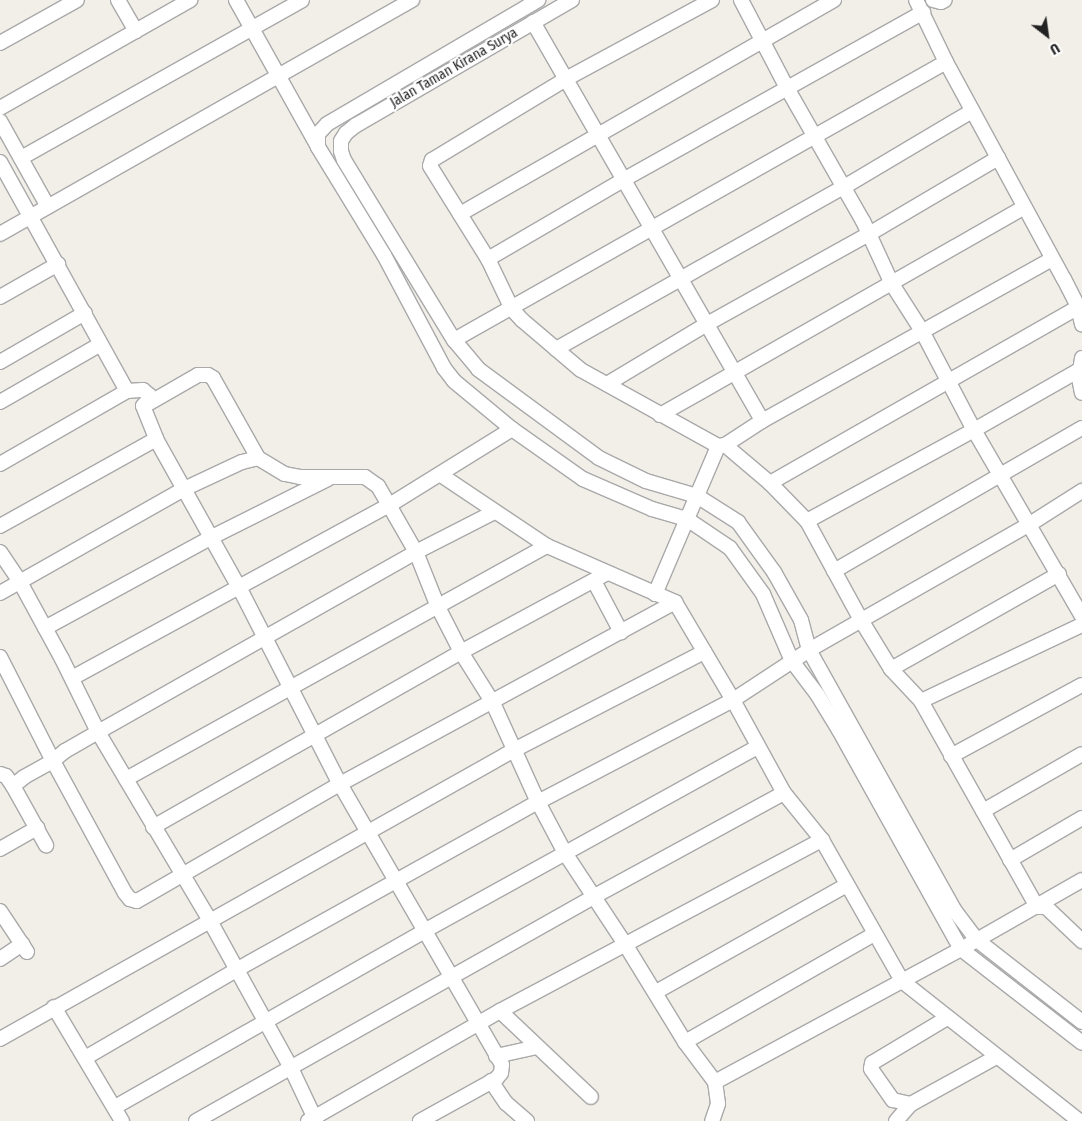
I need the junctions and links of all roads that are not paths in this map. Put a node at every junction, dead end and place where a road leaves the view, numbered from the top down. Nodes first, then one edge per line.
1 (77, 0) edge
2 (118, 0) edge
3 (190, 0) edge
4 (236, 0) edge
5 (302, 0) edge
6 (412, 0) edge
7 (572, 0) edge
8 (712, 0) edge
9 (741, 0) edge
10 (834, 0) edge
11 (933, 0) edge
12 (945, 0) edge
13 (529, 2) edge
14 (920, 6) edge
15 (533, 22) junction
16 (252, 28) junction
17 (136, 31) junction
18 (764, 42) junction
19 (0, 43) edge
20 (946, 62) junction
21 (279, 74) junction
22 (566, 79) junction
23 (787, 88) junction
24 (0, 108) edge
25 (972, 111) junction
26 (0, 121) edge
27 (597, 134) junction
28 (815, 137) junction
29 (318, 147) junction
30 (21, 158) junction
31 (998, 158) junction
32 (1, 167) edge
33 (622, 180) junction
34 (844, 187) junction
35 (48, 206) junction
36 (1024, 207) junction
37 (460, 214) junction
38 (30, 217) junction
39 (651, 230) junction
40 (0, 234) edge
41 (870, 234) junction
42 (488, 259) junction
43 (1052, 259) junction
44 (58, 264) junction
45 (680, 280) junction
46 (892, 284) junction
47 (0, 297) edge
48 (1078, 307) junction
49 (512, 309) junction
50 (85, 313) junction
51 (707, 324) junction
52 (1082, 325) edge
53 (922, 331) junction
54 (454, 340) junction
55 (101, 344) junction
56 (556, 349) junction
57 (0, 362) edge
58 (1080, 364) edge
59 (736, 374) junction
60 (949, 382) junction
61 (608, 384) junction
62 (127, 391) junction
63 (1082, 393) edge
64 (0, 402) edge
65 (143, 406) junction
66 (660, 415) junction
67 (762, 421) junction
68 (1082, 428) edge
69 (512, 429) junction
70 (974, 430) junction
71 (156, 439) junction
72 (722, 446) junction
73 (258, 458) junction
74 (0, 464) edge
75 (441, 475) junction
76 (1001, 476) junction
77 (331, 477) junction
78 (770, 483) junction
79 (184, 489) junction
80 (1082, 491) edge
81 (697, 496) junction
82 (388, 506) junction
83 (494, 512) junction
84 (687, 519) junction
85 (808, 521) junction
86 (1030, 524) junction
87 (0, 526) edge
88 (212, 537) junction
89 (548, 546) junction
90 (0, 552) edge
91 (416, 552) junction
92 (834, 571) junction
93 (608, 573) junction
94 (1059, 574) junction
95 (594, 581) junction
96 (20, 582) junction
97 (240, 588) junction
98 (0, 593) edge
99 (655, 594) junction
100 (675, 602) junction
101 (438, 606) junction
102 (1082, 616) edge
103 (861, 620) junction
104 (1082, 625) edge
105 (45, 628) junction
106 (621, 632) junction
107 (264, 639) junction
108 (809, 650) junction
109 (461, 652) junction
110 (704, 652) junction
111 (0, 657) edge
112 (792, 661) junction
113 (890, 669) junction
114 (72, 678) junction
115 (1082, 685) edge
116 (290, 688) junction
117 (733, 700) junction
118 (921, 701) junction
119 (493, 703) junction
120 (98, 732) junction
121 (316, 734) junction
122 (757, 747) junction
123 (516, 749) junction
124 (1082, 754) edge
125 (951, 756) junction
126 (53, 761) junction
127 (0, 774) edge
128 (126, 779) junction
129 (340, 784) junction
130 (13, 786) junction
131 (784, 793) junction
132 (538, 802) junction
133 (983, 811) junction
134 (1082, 818) edge
135 (153, 827) junction
136 (37, 828) junction
137 (368, 832) junction
138 (822, 840) junction
139 (46, 845) dead end
140 (0, 849) edge
141 (564, 853) junction
142 (1010, 860) junction
143 (182, 875) junction
144 (1082, 880) edge
145 (395, 881) junction
146 (847, 885) junction
147 (593, 897) junction
148 (1037, 907) junction
149 (0, 911) edge
150 (210, 921) junction
151 (426, 930) junction
152 (874, 934) junction
153 (1081, 939) edge
154 (626, 944) junction
155 (967, 945) junction
156 (0, 959) edge
157 (236, 970) junction
158 (451, 978) junction
159 (902, 981) junction
160 (656, 992) junction
161 (54, 1007) junction
162 (500, 1011) junction
163 (947, 1018) junction
164 (264, 1022) junction
165 (1082, 1022) edge
166 (478, 1024) junction
167 (0, 1039) edge
168 (685, 1042) junction
169 (1082, 1043) edge
170 (537, 1047) junction
171 (496, 1056) junction
172 (996, 1057) junction
173 (85, 1058) junction
174 (291, 1068) junction
175 (491, 1081) junction
176 (715, 1082) junction
177 (591, 1097) dead end
178 (911, 1104) junction
179 (115, 1107) junction
180 (313, 1120) edge
181 (122, 1121) edge
182 (196, 1121) edge
183 (420, 1121) edge
184 (527, 1121) edge
185 (712, 1121) edge
186 (896, 1121) edge
187 (1079, 1121) edge

1 - 19 street
2 - 17 street
3 - 17 street
4 - 16 street
5 - 16 street
6 - 21 street
7 - 15 street, Jalan Taman Kirana Surya
8 - 22 street
9 - 18 street
10 - 18 street
11 - 12 street
13 - 29 street, Jalan Taman Kirana Surya
14 - 20 street
14 - 23 street
15 - 22 street
15 - 54 street, Jalan Taman Kirana Surya
16 - 21 street
16 - 30 street
17 - 24 street
18 - 23 street
18 - 27 street
20 - 25 street
20 - 28 street
21 - 29 street
21 - 35 street
22 - 27 street
22 - 37 street
23 - 28 street
23 - 33 street
25 - 31 street
25 - 34 street
26 - 30 street
27 - 33 street
27 - 37 street
28 - 34 street
28 - 39 street
29 - 69 street
30 - 35 street
31 - 36 street
31 - 41 street
32 - 38 street
33 - 39 street
33 - 42 street
34 - 41 street
34 - 45 street
35 - 38 street
36 - 43 street
36 - 46 street
37 - 42 street
38 - 40 street
38 - 44 street
39 - 45 street
39 - 49 street
41 - 46 street
41 - 51 street
42 - 49 street
43 - 48 street
43 - 53 street
44 - 47 street
44 - 50 street
45 - 51 street
45 - 56 street
46 - 53 street
46 - 59 street
48 - 52 street
48 - 60 street
49 - 54 street
49 - 56 street
50 - 55 street
50 - 57 street
51 - 59 street
51 - 61 street
53 - 60 street
53 - 67 street
54 - 81 street
55 - 62 street
55 - 64 street
56 - 61 street
58 - 63 street
58 - 70 street
59 - 66 street
59 - 67 street
60 - 70 street
60 - 78 street
61 - 66 street
62 - 65 street
62 - 74 street
65 - 71 street
65 - 73 street
66 - 72 street
67 - 72 street
68 - 76 street
69 - 75 street
69 - 84 street
70 - 76 street
70 - 85 street
71 - 79 street
71 - 87 street
72 - 78 street
72 - 81 street
73 - 77 street
73 - 79 street
75 - 82 street
75 - 83 street
76 - 86 street
76 - 92 street
77 - 82 street
77 - 88 street
78 - 85 street
79 - 88 street
79 - 96 street
80 - 86 street
81 - 84 street
81 - 108 street
82 - 91 street
82 - 97 street
83 - 89 street
83 - 91 street
84 - 99 street
84 - 112 street
85 - 92 street
86 - 94 street
86 - 103 street
88 - 97 street
88 - 105 street
89 - 93 street
89 - 101 street
90 - 96 street
91 - 101 street
91 - 107 street
92 - 103 street
93 - 95 street
93 - 99 street
94 - 102 street
94 - 113 street
95 - 106 street
95 - 109 street
96 - 98 street
96 - 105 street
97 - 107 street
97 - 114 street
99 - 100 street
100 - 106 street
100 - 110 street
101 - 109 street
101 - 116 street
103 - 108 street
103 - 113 street
104 - 118 street
105 - 114 street
106 - 119 street
107 - 116 street
107 - 120 street
108 - 112 street
108 - 155 street
109 - 119 street
109 - 121 street
110 - 117 street
110 - 123 street
111 - 126 street
112 - 117 street
112 - 155 street
113 - 118 street
114 - 120 street
115 - 125 street
116 - 121 street
116 - 128 street
117 - 122 street
117 - 132 street
118 - 125 street
119 - 123 street
119 - 129 street
120 - 126 street
120 - 128 street
121 - 129 street
121 - 135 street
122 - 131 street
122 - 141 street
123 - 132 street
123 - 137 street
124 - 133 street
125 - 133 street
126 - 130 street
126 - 143 street
127 - 130 street
128 - 135 street
129 - 137 street
129 - 143 street
130 - 136 street
131 - 138 street
131 - 147 street
132 - 141 street
132 - 145 street
133 - 142 street
134 - 142 street
135 - 143 street
136 - 139 street
136 - 140 street
137 - 145 street
137 - 150 street
138 - 146 street
138 - 154 street
141 - 147 street
141 - 151 street
142 - 148 street
143 - 150 street
144 - 148 street
145 - 151 street
145 - 157 street
146 - 152 street
146 - 160 street
147 - 154 street
147 - 158 street
148 - 153 street
148 - 155 street
149 - 156 street
150 - 157 street
150 - 161 street
151 - 158 street
151 - 164 street
152 - 159 street
152 - 168 street
154 - 160 street
154 - 162 street
155 - 159 street
155 - 165 street
155 - 169 street
157 - 164 street
157 - 173 street
158 - 166 street
158 - 174 street
159 - 163 street
159 - 176 street
160 - 168 street
161 - 167 street
161 - 173 street
162 - 166 street
162 - 170 street
163 - 172 street
163 - 178 street
164 - 174 street
164 - 179 street
166 - 171 street
166 - 180 street
168 - 176 street
170 - 171 street
170 - 177 street
171 - 175 street
172 - 178 street
172 - 187 street
173 - 179 street
174 - 180 street
174 - 182 street
175 - 183 street
175 - 184 street
176 - 185 street
178 - 186 street
179 - 181 street

